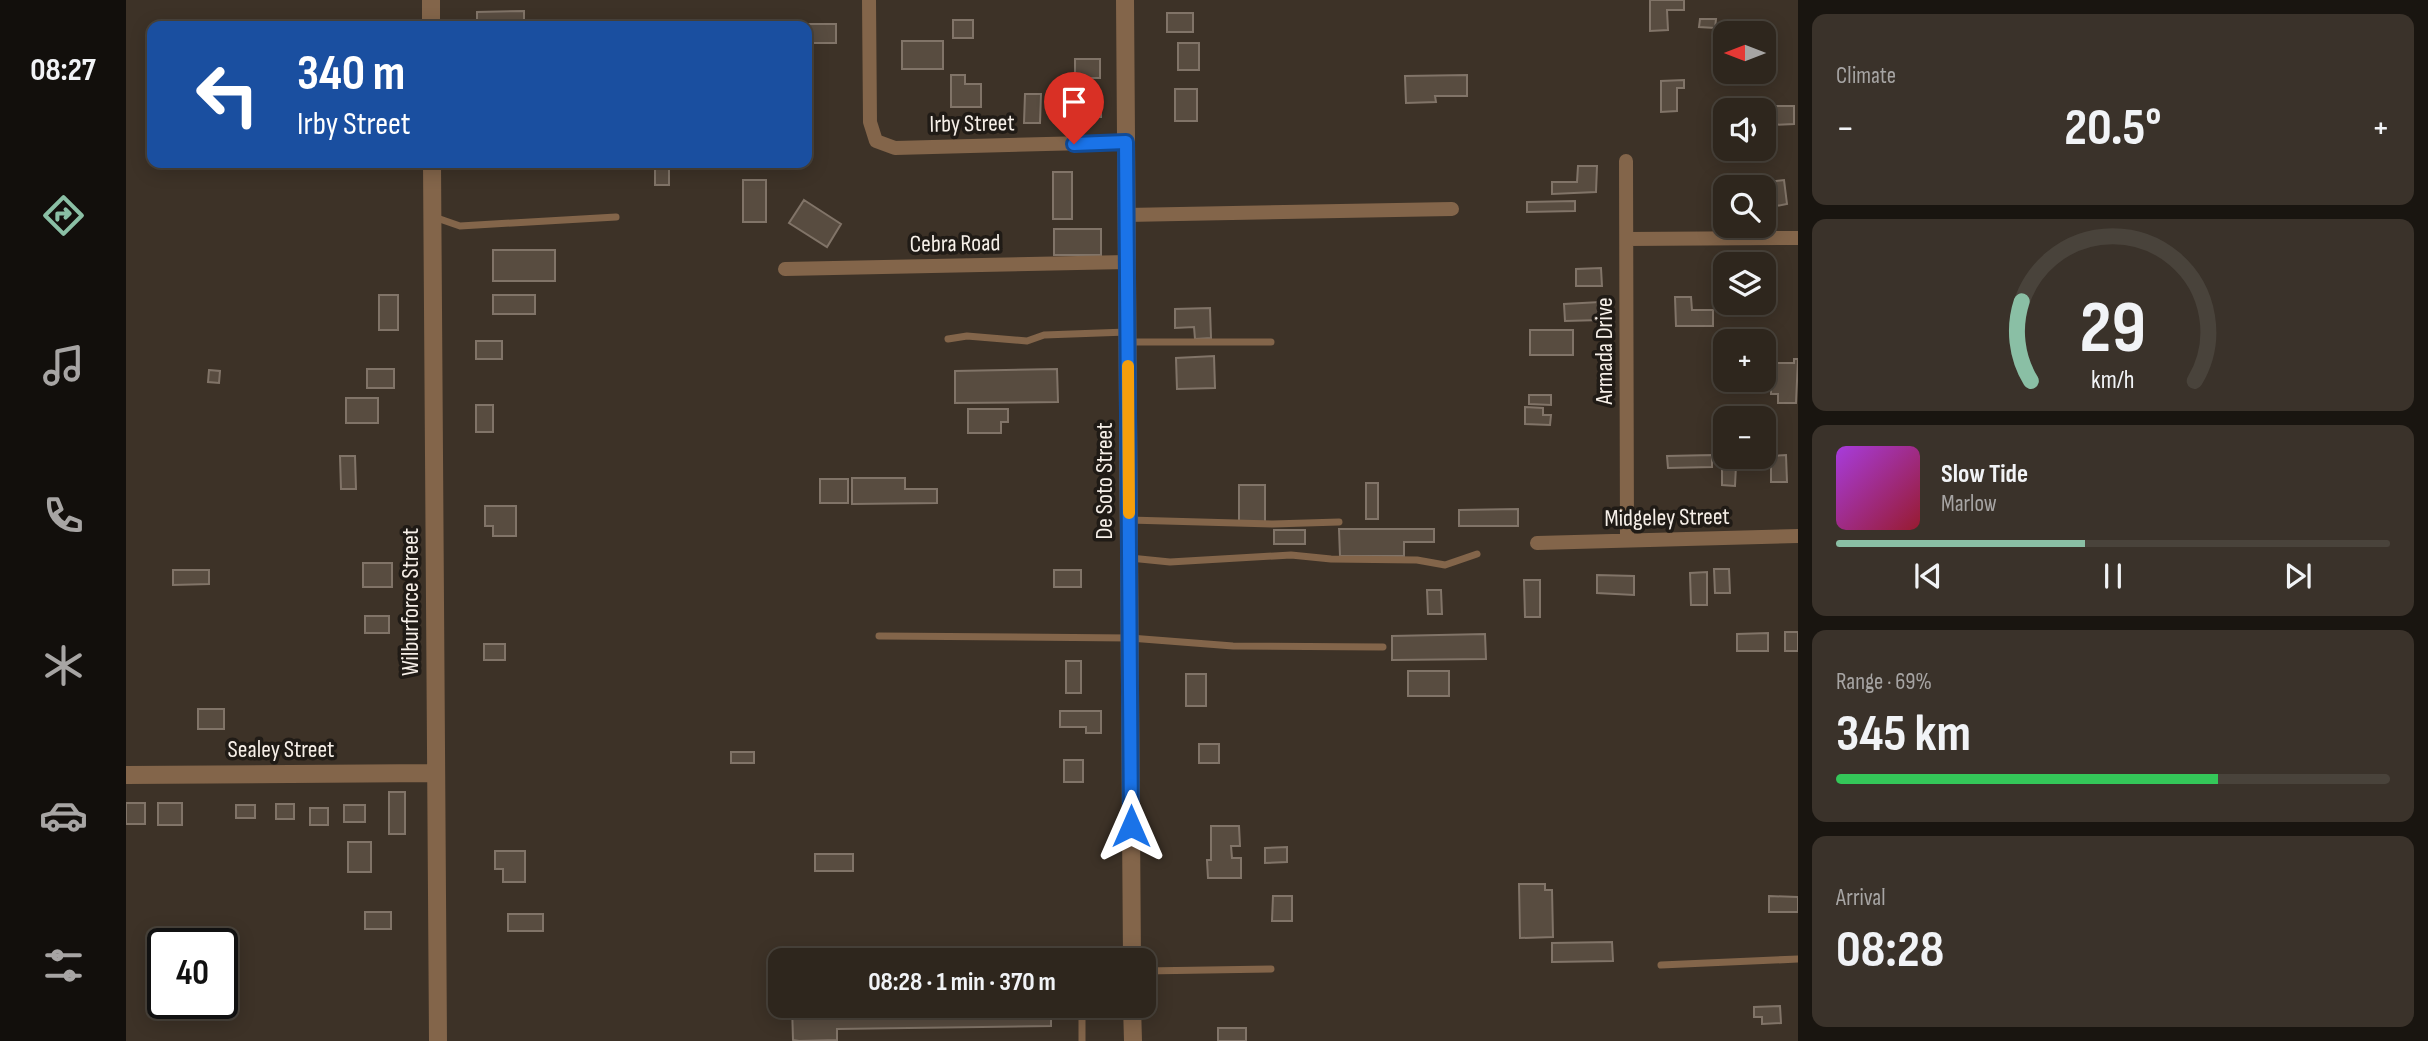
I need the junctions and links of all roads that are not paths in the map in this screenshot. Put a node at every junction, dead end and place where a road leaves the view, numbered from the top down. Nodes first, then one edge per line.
1 (431, 0) edge
2 (869, 0) edge
3 (1125, 0) edge
4 (431, 21) edge
5 (1126, 142) junction
6 (1626, 161) dead end
7 (432, 168) edge
8 (1452, 209) dead end
9 (1126, 215) junction
10 (433, 217) junction
11 (616, 217) dead end
12 (1798, 238) edge
13 (1627, 239) junction
14 (1127, 262) junction
15 (785, 269) dead end
16 (1127, 337) junction
17 (948, 339) dead end
18 (1271, 342) dead end
19 (1129, 520) junction
20 (1339, 522) dead end
21 (1798, 536) edge
22 (1627, 540) junction
23 (1537, 543) dead end
24 (1477, 554) dead end
25 (1129, 558) junction
26 (879, 636) dead end
27 (1130, 638) junction
28 (1383, 647) dead end
29 (436, 773) junction
30 (126, 775) edge
31 (1132, 948) edge
32 (1798, 960) edge
33 (1661, 965) dead end
34 (1271, 969) dead end
35 (1156, 971) edge
36 (1082, 1018) edge
37 (1132, 1018) edge
38 (438, 1041) edge
39 (1082, 1041) edge
40 (1133, 1041) edge

1 - 4 street
2 - 5 street, Irby Street
3 - 5 street, De Soto Street
5 - 9 street, De Soto Street
6 - 13 street, Armada Drive
7 - 10 street, Wilburforce Street
8 - 9 street
9 - 14 street, De Soto Street
10 - 11 lane
10 - 29 street, Wilburforce Street
12 - 13 street
13 - 22 street, Armada Drive
14 - 15 street, Cebra Road
14 - 16 street, De Soto Street
16 - 17 lane
16 - 18 lane
16 - 19 street, De Soto Street
19 - 20 lane
19 - 25 street, De Soto Street
21 - 22 street, Midgeley Street
22 - 23 street, Midgeley Street
24 - 25 lane
25 - 27 street, De Soto Street
26 - 27 lane
27 - 28 lane
27 - 31 street, De Soto Street
29 - 30 street, Sealey Street
29 - 38 street, Wilburforce Street
32 - 33 lane
34 - 35 lane
36 - 39 lane
37 - 40 street

